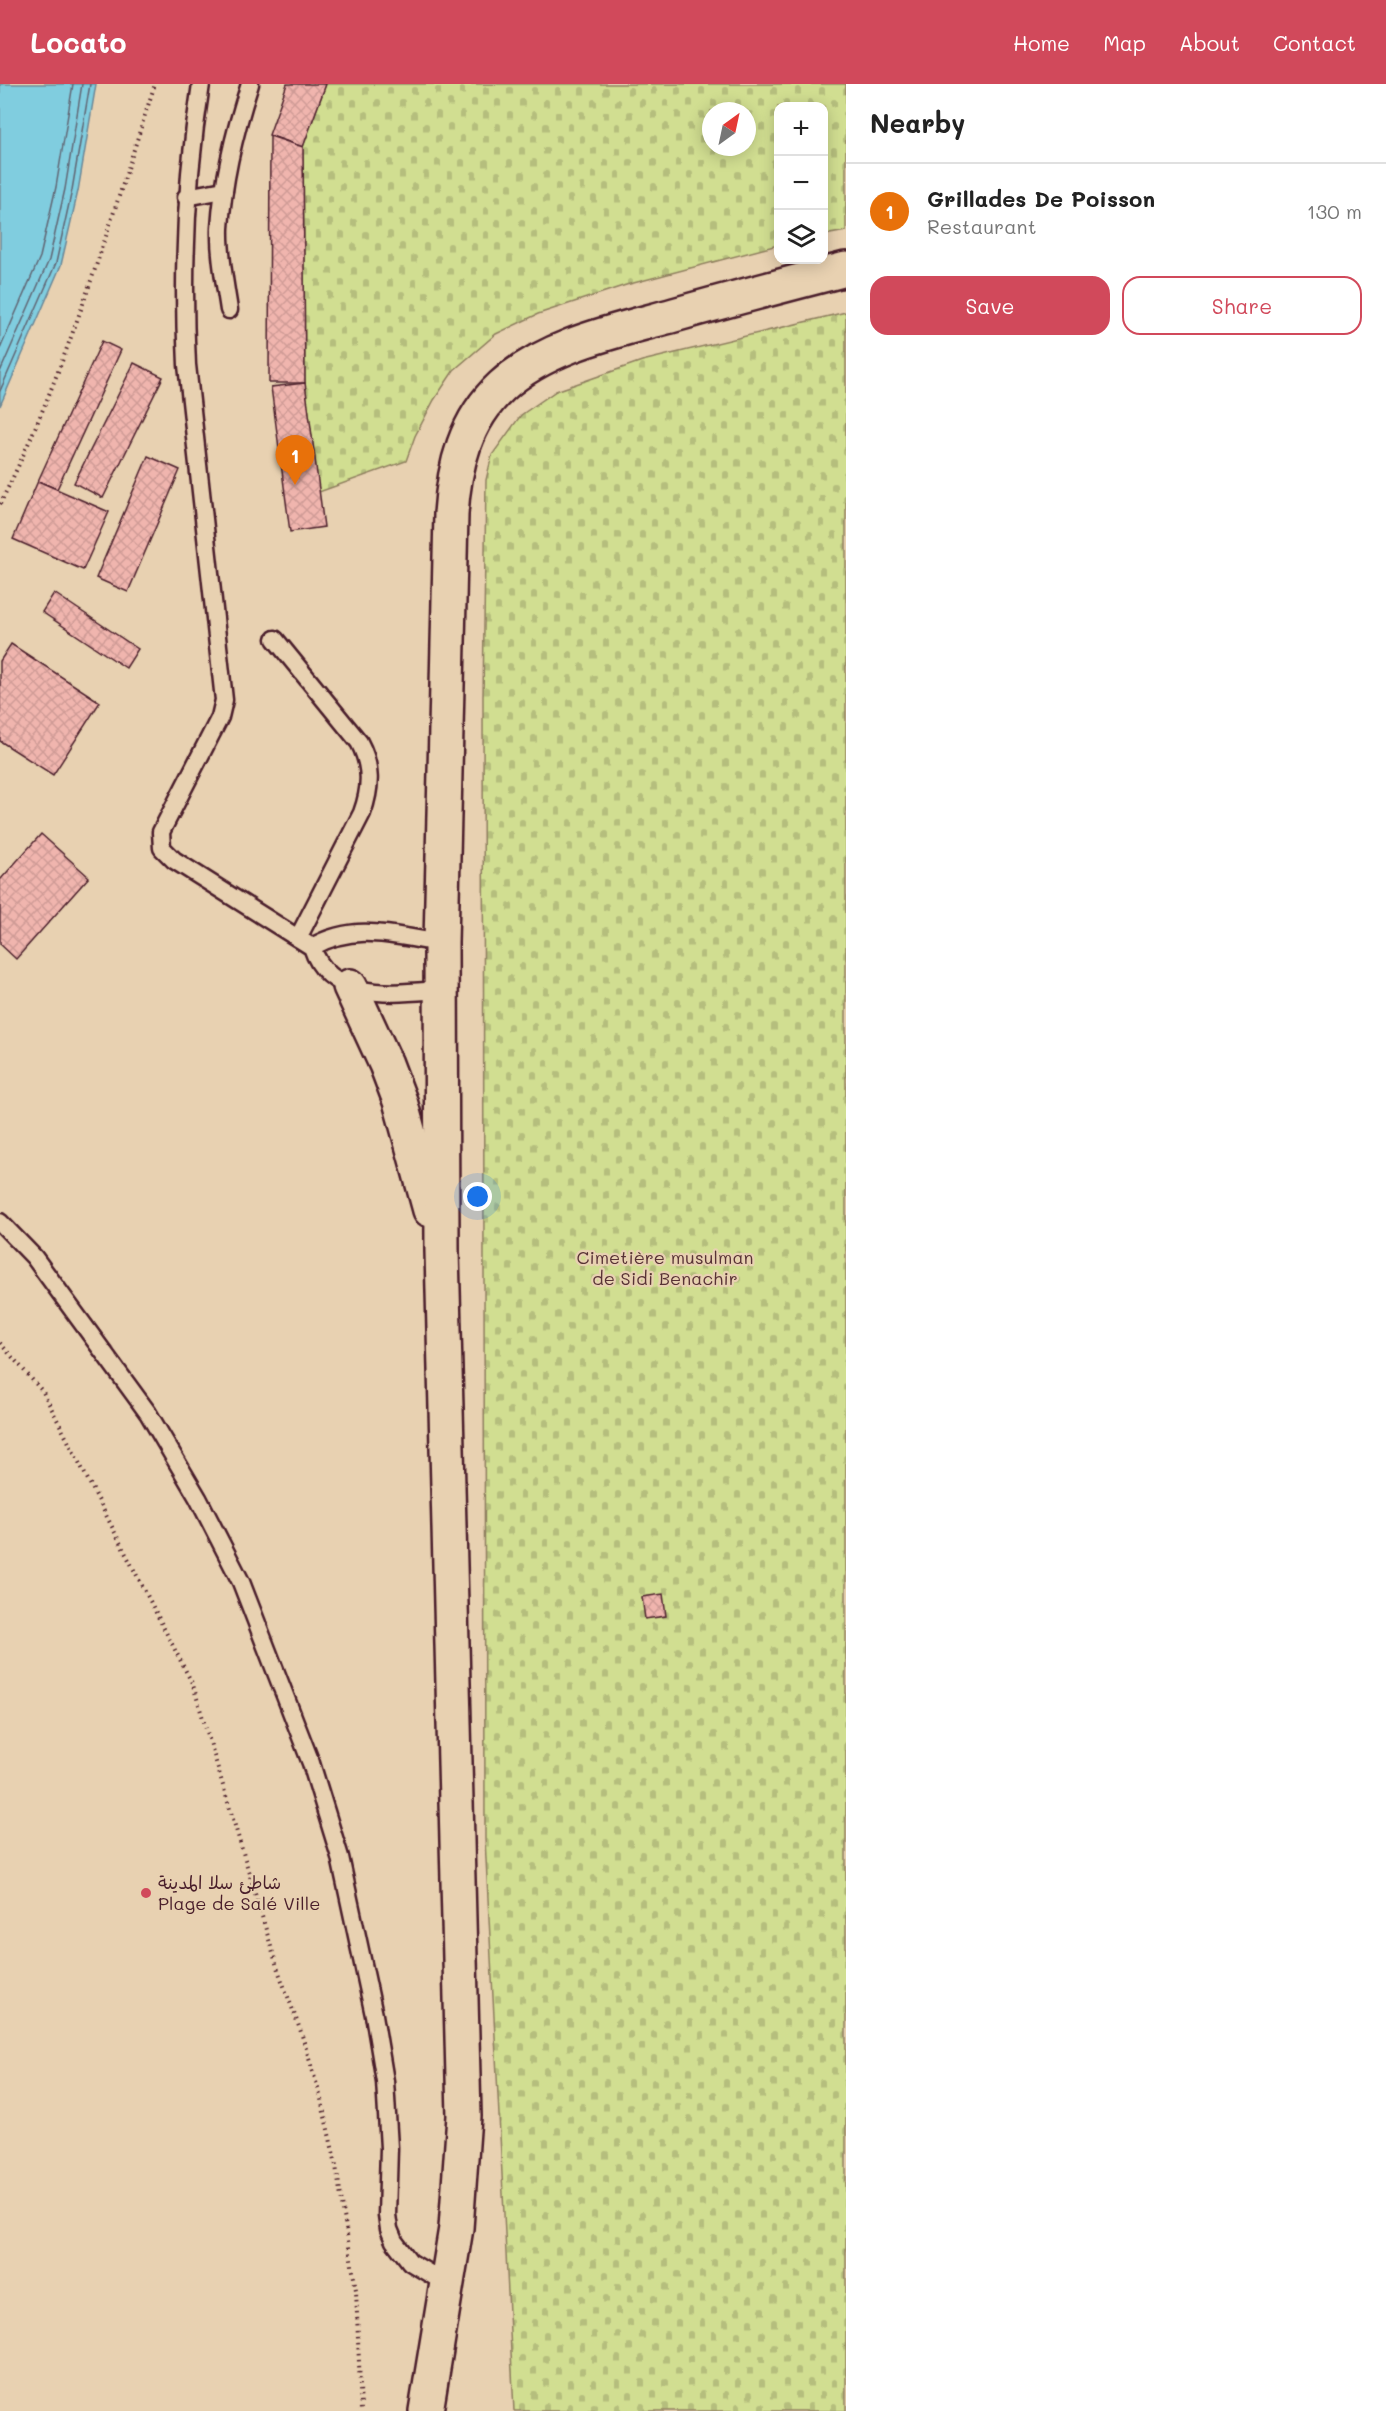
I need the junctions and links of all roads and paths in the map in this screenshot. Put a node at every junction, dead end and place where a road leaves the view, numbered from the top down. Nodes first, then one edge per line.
1 (155, 84) edge
2 (201, 84) edge
3 (250, 84) edge
4 (224, 190) junction
5 (186, 197) junction
6 (846, 269) edge
7 (229, 310) dead end
8 (0, 504) edge
9 (275, 639) dead end
10 (305, 943) junction
11 (441, 943) junction
12 (350, 986) junction
13 (441, 990) junction
14 (0, 1221) edge
15 (442, 1251) junction
16 (0, 1343) edge
17 (447, 2284) junction
18 (361, 2411) edge
19 (426, 2411) edge

1 - 8 path
2 - 5 lane
3 - 4 lane
4 - 5 lane
4 - 7 lane
5 - 10 lane
6 - 11 street
9 - 10 lane
10 - 11 lane
10 - 12 lane
11 - 13 street
12 - 13 lane
12 - 15 street
13 - 15 street
14 - 17 lane
15 - 17 street
16 - 18 path
17 - 19 street

